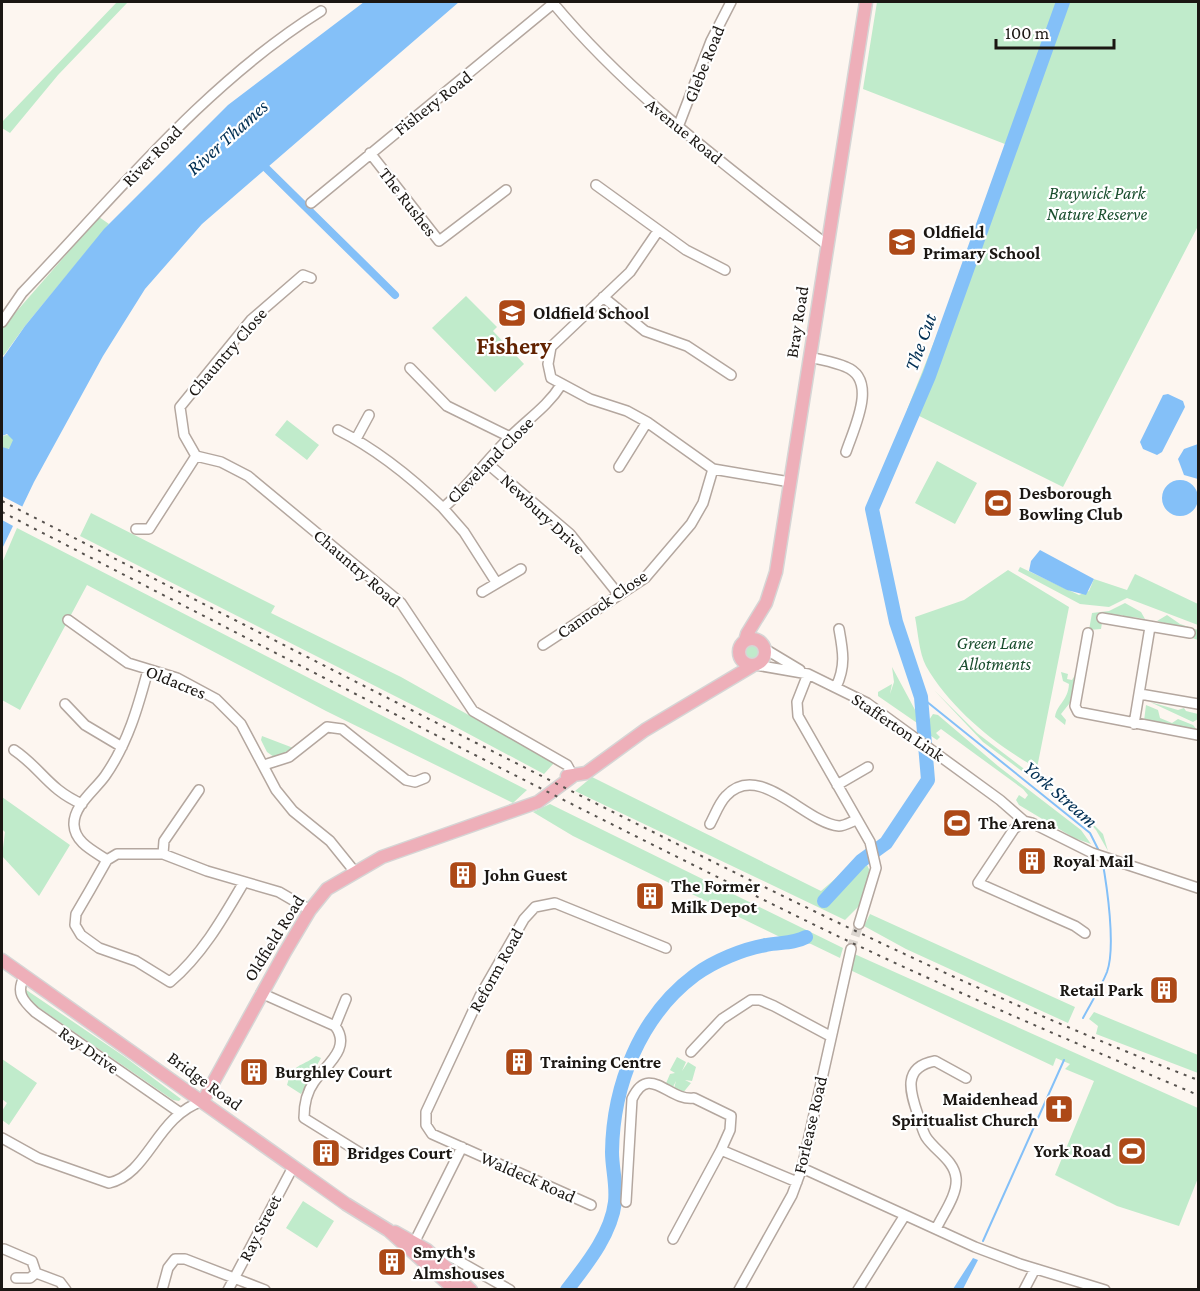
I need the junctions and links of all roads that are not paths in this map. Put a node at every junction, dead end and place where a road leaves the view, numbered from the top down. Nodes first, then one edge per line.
1 (554, 2) edge
2 (731, 2) edge
3 (866, 2) edge
4 (321, 11) dead end
5 (678, 127) junction
6 (370, 153) junction
7 (596, 184) dead end
8 (506, 190) dead end
9 (310, 203) dead end
10 (658, 231) junction
11 (827, 245) junction
12 (725, 270) dead end
13 (311, 278) dead end
14 (603, 297) junction
15 (2, 322) edge
16 (810, 357) junction
17 (411, 368) dead end
18 (731, 375) dead end
19 (561, 385) junction
20 (369, 415) dead end
21 (647, 422) junction
22 (338, 430) dead end
23 (510, 437) junction
24 (356, 439) junction
25 (846, 452) dead end
26 (196, 456) junction
27 (488, 464) junction
28 (619, 467) dead end
29 (712, 469) junction
30 (790, 482) junction
31 (443, 508) junction
32 (136, 529) dead end
33 (521, 569) dead end
34 (496, 582) junction
35 (482, 592) dead end
36 (619, 595) junction
37 (761, 614) junction
38 (1102, 618) dead end
39 (68, 620) dead end
40 (1150, 627) junction
41 (839, 629) dead end
42 (1088, 633) dead end
43 (1190, 633) dead end
44 (745, 641) junction
45 (543, 645) dead end
46 (763, 646) junction
47 (739, 656) junction
48 (750, 668) junction
49 (148, 670) junction
50 (808, 674) junction
51 (727, 679) junction
52 (836, 687) junction
53 (1140, 694) junction
54 (65, 704) dead end
55 (1198, 704) edge
56 (1134, 724) junction
57 (1198, 735) edge
58 (122, 747) junction
59 (14, 750) dead end
60 (264, 765) junction
61 (868, 767) dead end
62 (573, 776) junction
63 (425, 778) dead end
64 (837, 785) junction
65 (199, 790) dead end
66 (82, 804) junction
67 (856, 820) junction
68 (1024, 821) junction
69 (710, 824) dead end
70 (163, 854) junction
71 (107, 861) junction
72 (355, 872) junction
73 (244, 882) junction
74 (1198, 888) edge
75 (310, 910) junction
76 (859, 924) tunnel mouth
77 (1085, 933) dead end
78 (666, 948) dead end
79 (850, 949) tunnel mouth
80 (2, 960) edge
81 (25, 976) junction
82 (261, 993) junction
83 (346, 999) dead end
84 (335, 1026) junction
85 (830, 1036) junction
86 (697, 1048) dead end
87 (966, 1078) dead end
88 (203, 1101) junction
89 (179, 1112) junction
90 (2, 1138) edge
91 (462, 1147) junction
92 (722, 1150) junction
93 (362, 1154) dead end
94 (293, 1167) junction
95 (802, 1168) junction
96 (797, 1182) junction
97 (626, 1202) dead end
98 (591, 1205) dead end
99 (905, 1215) junction
100 (936, 1229) junction
101 (388, 1230) junction
102 (673, 1239) dead end
103 (415, 1241) junction
104 (4, 1249) dead end
105 (448, 1255) dead end
106 (1035, 1269) junction
107 (36, 1273) junction
108 (234, 1277) junction
109 (16, 1278) dead end
110 (452, 1287) edge
111 (498, 1287) edge
112 (1094, 1288) edge
113 (66, 1290) edge
114 (162, 1290) edge
115 (228, 1290) edge
116 (265, 1290) edge
117 (471, 1290) edge
118 (510, 1290) edge
119 (739, 1290) edge
120 (858, 1290) edge
121 (1024, 1290) edge
122 (1105, 1290) edge

1 - 5 street, Avenue Road
1 - 6 street, Fishery Road
2 - 5 street, Glebe Road
3 - 11 main road, Bray Road
4 - 15 street, River Road
5 - 11 street, Avenue Road
6 - 8 street, The Rushes
6 - 9 street, Fishery Road
7 - 10 street
10 - 12 street
10 - 14 street
11 - 16 main road, Bray Road
13 - 26 street, Chauntry Close
14 - 18 street
14 - 19 street
16 - 25 street
16 - 30 main road, Bray Road
17 - 23 street
19 - 21 street
19 - 23 street, Cleveland Close
20 - 24 street
21 - 28 street
21 - 29 street
22 - 24 street, Cleveland Close
23 - 27 street, Cleveland Close
24 - 31 street, Cleveland Close
26 - 32 street
26 - 62 street, Chauntry Road
27 - 31 street, Cleveland Close
27 - 36 street, Newbury Drive
29 - 30 street
29 - 36 street, Cannock Close
30 - 37 main road, Bray Road
31 - 34 street, Cleveland Close
33 - 34 street
34 - 35 street
36 - 45 street, Cannock Close
37 - 44 main road, Bray Road
37 - 46 main road
38 - 40 street
39 - 49 street, Oldacres
40 - 43 street
40 - 53 street
41 - 52 street
42 - 56 street
44 - 46 main road
44 - 47 main road
46 - 48 main road
46 - 50 street
47 - 48 main road
47 - 51 main road
48 - 50 street, Stafferton Link
48 - 51 main road, Oldfield Road
49 - 58 street
49 - 60 street, Oldacres
50 - 52 street, Stafferton Link
50 - 64 street
51 - 62 main road, Oldfield Road
52 - 68 street, Stafferton Link
53 - 55 street
53 - 56 street
54 - 58 street
56 - 57 street
58 - 66 street
59 - 66 street
60 - 63 street
60 - 72 street, Oldacres
61 - 64 street
62 - 72 main road, Oldfield Road
64 - 67 street
65 - 70 street
66 - 71 street
67 - 69 street
67 - 76 street
68 - 74 street, Stafferton Link
68 - 77 street
70 - 71 street
70 - 73 street
71 - 73 street
72 - 75 main road, Oldfield Road
73 - 75 street
75 - 82 main road, Oldfield Road
78 - 91 street, Reform Road
79 - 85 street, Forlease Road
80 - 81 main road, Bridge Road
81 - 88 main road, Bridge Road
81 - 89 street, Ray Drive
82 - 84 street
82 - 88 main road, Oldfield Road
83 - 84 street
84 - 93 street
85 - 86 street
85 - 95 street, Forlease Road
87 - 100 street
88 - 89 street
88 - 94 main road, Bridge Road
89 - 90 street
91 - 98 street, Waldeck Road
91 - 103 street, Waldeck Road
92 - 96 street
92 - 97 street
92 - 102 street
94 - 101 main road, Bridge Road
94 - 108 street, Ray Street
95 - 96 street, Forlease Road
95 - 99 street
96 - 119 street, Forlease Road
99 - 100 street
99 - 120 street
100 - 106 street
101 - 103 main road, Bridge Road
101 - 110 main road, Bridge Road
103 - 110 main road, Bridge Road
103 - 117 main road, Bridge Road
104 - 107 street
105 - 111 street
106 - 112 street
106 - 121 street
107 - 109 street
107 - 113 street
108 - 114 street
108 - 115 street, Ray Street
108 - 116 street
111 - 118 street
112 - 122 street

